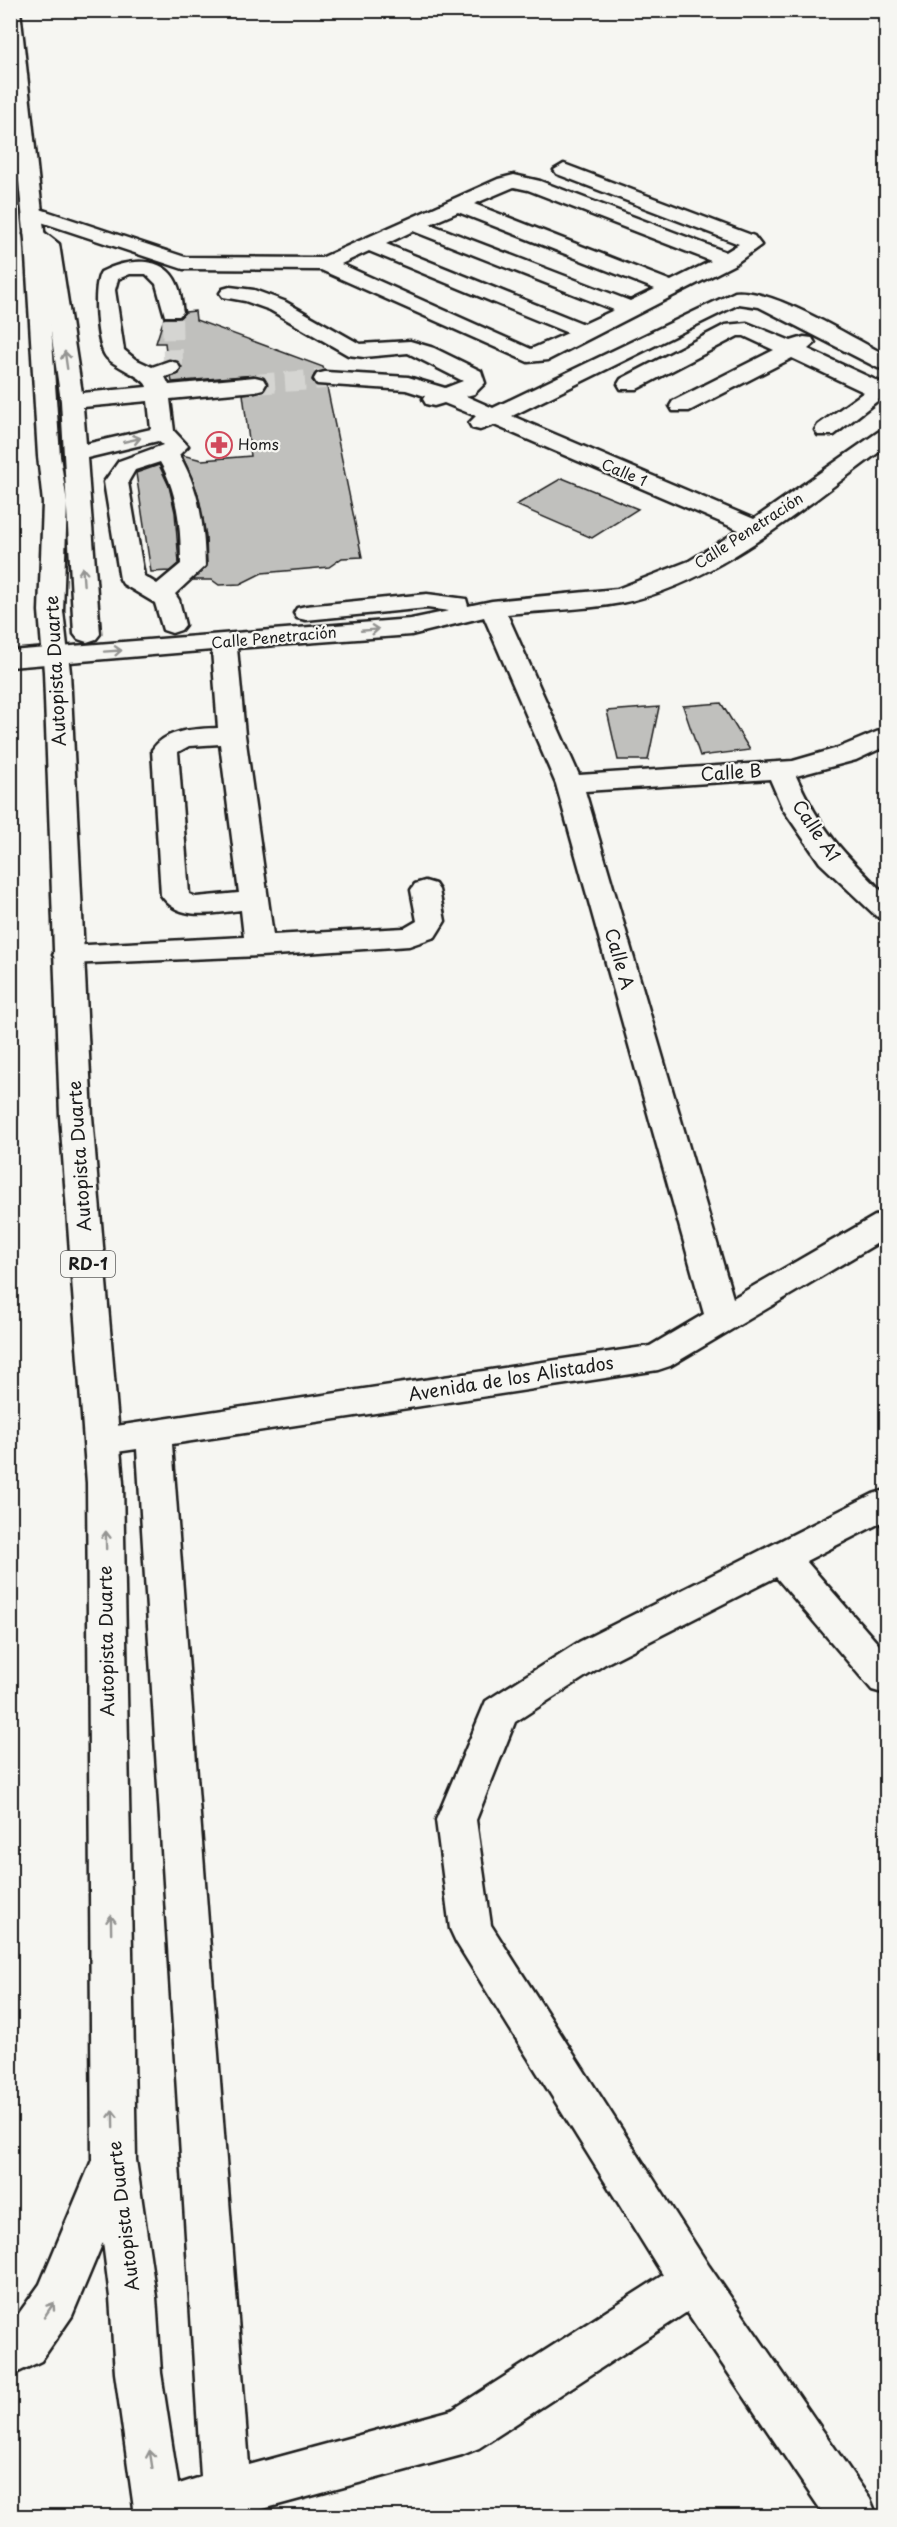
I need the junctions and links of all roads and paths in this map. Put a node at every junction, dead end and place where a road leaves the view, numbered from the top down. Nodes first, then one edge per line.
1 (11, 10) edge
2 (564, 170) dead end
3 (486, 191) junction
4 (456, 204) junction
5 (518, 204) dead end
6 (34, 224) junction
7 (412, 224) junction
8 (368, 244) junction
9 (728, 260) junction
10 (324, 264) junction
11 (680, 265) dead end
12 (701, 273) junction
13 (672, 288) junction
14 (230, 292) dead end
15 (631, 309) junction
16 (172, 312) tunnel mouth
17 (585, 332) junction
18 (825, 332) junction
19 (792, 349) junction
20 (886, 363) edge
21 (836, 370) junction
22 (159, 379) junction
23 (326, 379) tunnel mouth
24 (255, 384) tunnel mouth
25 (629, 384) dead end
26 (811, 386) dead end
27 (437, 399) junction
28 (72, 400) junction
29 (394, 403) dead end
30 (681, 406) dead end
31 (484, 421) junction
32 (826, 430) dead end
33 (886, 437) edge
34 (164, 443) junction
35 (75, 454) junction
36 (749, 534) junction
37 (159, 595) junction
38 (492, 608) junction
39 (171, 625) junction
40 (87, 634) junction
41 (10, 639) edge
42 (224, 642) junction
43 (55, 646) junction
44 (10, 660) edge
45 (232, 735) junction
46 (886, 736) edge
47 (780, 770) junction
48 (569, 784) junction
49 (425, 890) dead end
50 (254, 900) junction
51 (886, 910) edge
52 (260, 947) junction
53 (68, 955) junction
54 (886, 1224) edge
55 (722, 1318) junction
56 (154, 1434) junction
57 (103, 1441) junction
58 (886, 1504) edge
59 (782, 1558) junction
60 (886, 1679) edge
61 (114, 2160) junction
62 (693, 2282) junction
63 (10, 2353) edge
64 (227, 2505) edge
65 (159, 2515) edge
66 (853, 2517) edge

1 - 6 main road, Autopista Duarte / RD-1
2 - 9 main road
3 - 4 main road
3 - 5 main road
3 - 9 main road
4 - 7 main road
4 - 13 main road
6 - 10 main road
28 -> 6 main road
6 - 43 main road, Autopista Duarte / RD-1
7 - 8 main road
7 - 15 main road
8 - 10 main road
8 - 17 main road
9 - 12 main road
10 - 17 main road
11 - 12 main road
12 - 13 main road
13 - 15 main road
14 - 27 main road
15 - 17 main road
16 - 22 main road
18 - 19 main road
18 - 20 main road
18 - 31 main road
19 - 21 main road
19 - 25 main road
19 - 30 main road
21 - 26 main road
21 - 32 main road
22 - 24 main road
22 - 28 main road
22 - 34 main road
23 - 27 main road
27 - 29 main road
27 - 31 main road
28 - 35 main road
31 - 36 main road
33 - 36 main road, Calle Penetración
35 -> 34 main road
34 - 37 main road
34 - 37 main road
40 -> 35 main road
36 - 38 main road, Calle Penetración
37 - 39 main road
38 - 39 main road, Calle Penetración
42 -> 38 main road, Calle Penetración
38 - 48 main road, Calle A
39 - 40 main road, Calle Penetración
40 - 43 main road, Calle Penetración
41 - 43 main road
43 -> 42 main road, Calle Penetración
42 - 45 main road
43 - 44 main road
43 - 53 main road, Autopista Duarte / RD-1
45 - 50 main road
45 - 50 main road
46 - 47 main road, Calle B
47 - 48 main road, Calle B
47 - 51 main road, Calle A1
48 - 55 main road, Calle A
49 - 52 main road
50 - 52 main road
52 - 53 main road
53 - 57 main road, Autopista Duarte / RD-1
54 - 55 main road, Avenida de los Alistados
55 - 56 main road, Avenida de los Alistados
56 - 57 main road, Avenida de los Alistados
56 - 64 main road
61 -> 57 main road, Autopista Duarte / RD-1
58 - 59 main road
59 - 60 main road
59 - 62 main road
63 -> 61 main road
65 -> 61 main road, Autopista Duarte / RD-1
62 - 64 main road
62 - 66 main road
64 - 65 main road

